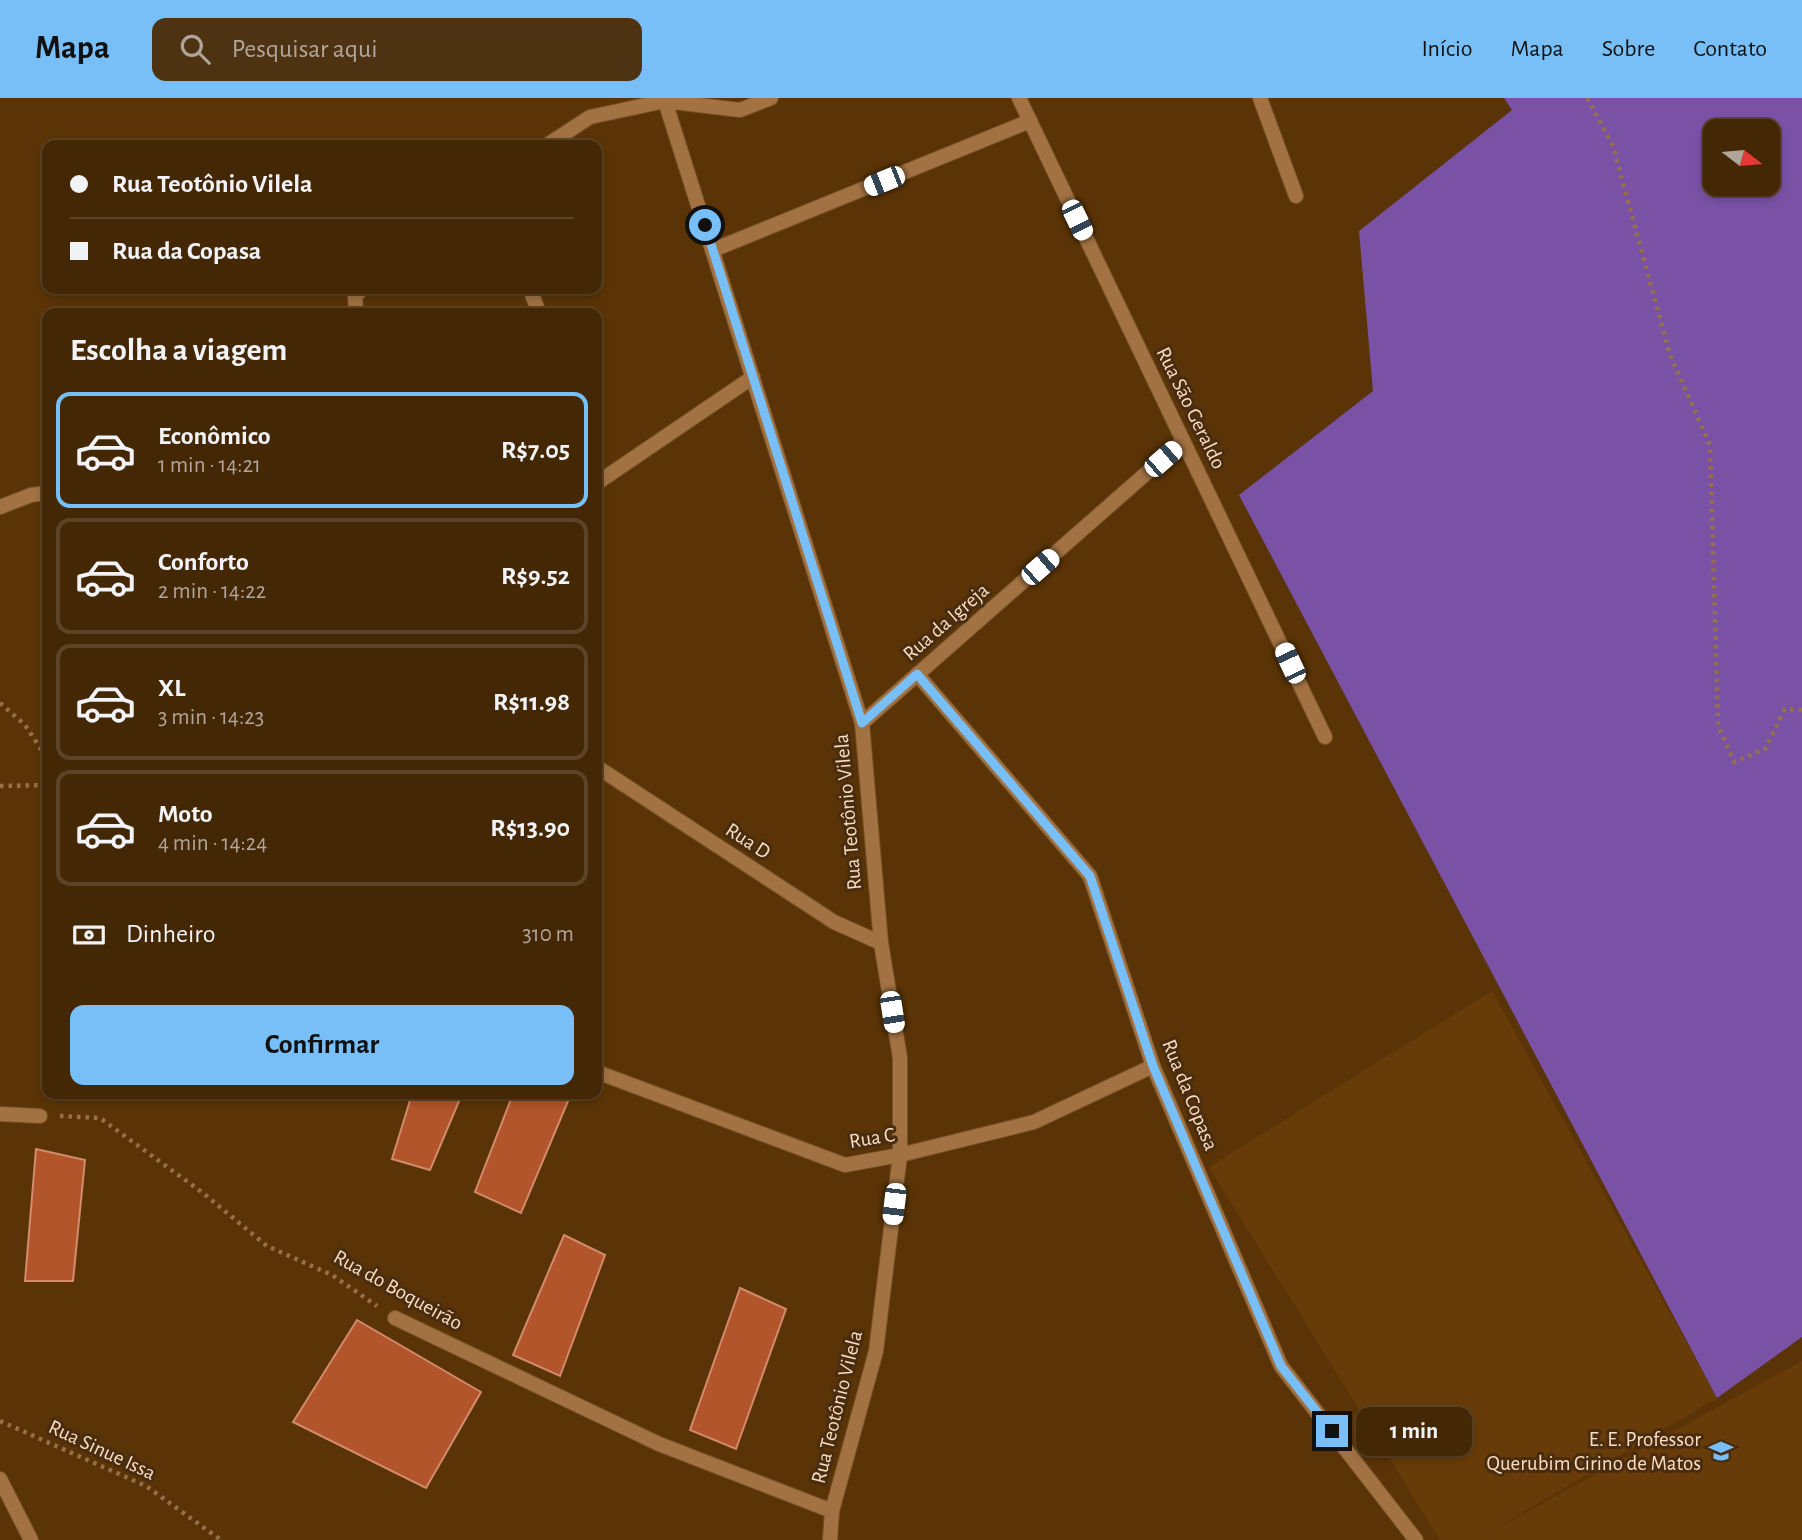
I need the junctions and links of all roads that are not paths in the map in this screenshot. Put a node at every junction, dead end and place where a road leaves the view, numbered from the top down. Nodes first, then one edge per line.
1 (771, 98) edge
2 (1018, 98) edge
3 (1261, 98) edge
4 (665, 101) junction
5 (1030, 121) junction
6 (555, 140) edge
7 (1296, 196) dead end
8 (713, 250) junction
9 (753, 377) junction
10 (1183, 441) junction
11 (602, 473) edge
12 (42, 494) edge
13 (0, 507) edge
14 (917, 674) junction
15 (862, 723) junction
16 (1325, 737) dead end
17 (602, 770) edge
18 (881, 943) junction
19 (1153, 1066) junction
20 (602, 1074) edge
21 (0, 1114) edge
22 (40, 1116) road end
23 (900, 1155) junction
24 (395, 1318) road end
25 (0, 1479) edge
26 (832, 1511) junction
27 (31, 1540) edge
28 (830, 1540) edge
29 (1416, 1540) edge

1 - 4 street
2 - 5 street, Rua São Geraldo
3 - 7 street
4 - 6 street
4 - 8 street, Rua Teotônio Vilela
5 - 8 street
5 - 10 street, Rua São Geraldo
8 - 9 street, Rua Teotônio Vilela
9 - 11 street
9 - 15 street, Rua Teotônio Vilela
10 - 14 street, Rua da Igreja
10 - 16 street, Rua São Geraldo
12 - 13 street
14 - 15 street, Rua da Igreja
14 - 19 street, Rua da Copasa
15 - 18 street, Rua Teotônio Vilela
17 - 18 street, Rua D
18 - 23 street, Rua Teotônio Vilela
19 - 23 street, Rua C
19 - 29 street, Rua da Copasa
20 - 23 street, Rua C
21 - 22 street
23 - 26 street, Rua Teotônio Vilela
24 - 26 street, Rua do Boqueirão
25 - 27 street
26 - 28 street, Rua Teotônio Vilela

